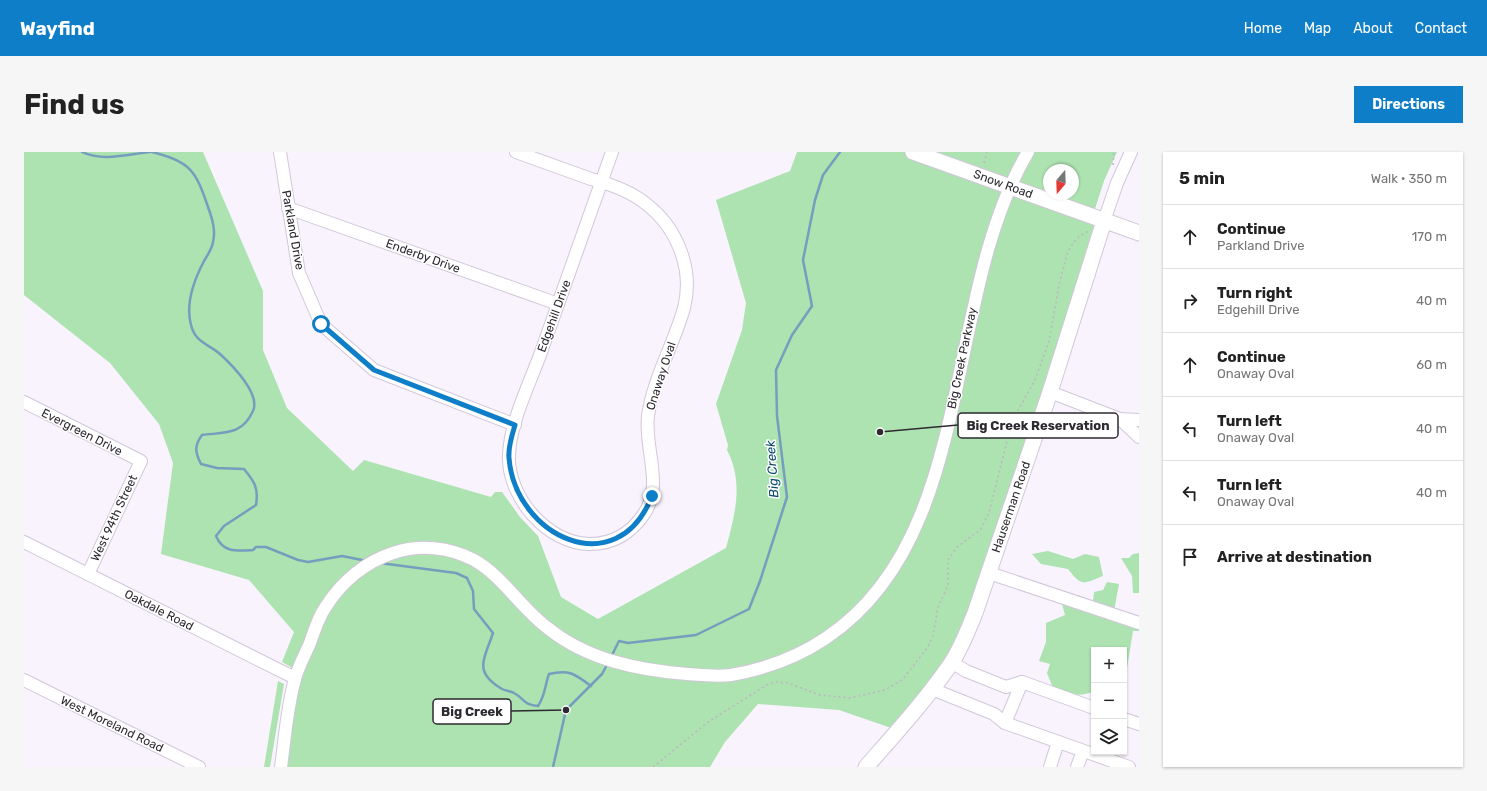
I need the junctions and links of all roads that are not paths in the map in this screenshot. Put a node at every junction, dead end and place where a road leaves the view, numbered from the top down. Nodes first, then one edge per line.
1 (280, 152) edge
2 (516, 152) edge
3 (612, 152) edge
4 (913, 152) edge
5 (1028, 152) edge
6 (1131, 152) edge
7 (601, 182) junction
8 (1009, 186) junction
9 (288, 208) junction
10 (1104, 221) junction
11 (1139, 233) edge
12 (558, 304) junction
13 (1050, 392) junction
14 (24, 402) edge
15 (1120, 419) junction
16 (1139, 420) edge
17 (515, 425) junction
18 (1139, 438) edge
19 (141, 461) joint
20 (514, 482) joint
21 (24, 542) edge
22 (989, 573) junction
23 (88, 574) junction
24 (1139, 623) edge
25 (951, 662) junction
26 (295, 678) junction
27 (24, 680) edge
28 (1022, 682) junction
29 (932, 690) junction
30 (1091, 707) edge
31 (1127, 720) edge
32 (1005, 723) junction
33 (1139, 724) edge
34 (1058, 742) junction
35 (1083, 751) junction
36 (199, 767) edge
37 (280, 767) edge
38 (866, 767) edge
39 (1050, 767) edge
40 (1077, 767) edge
41 (1129, 767) edge

1 - 9 street, Parkland Drive
2 - 7 street, Onaway Oval
3 - 7 street, Edgehill Drive
4 - 8 main road, Snow Road
5 - 8 street, Big Creek Parkway
6 - 10 street
7 - 12 street, Edgehill Drive
7 - 20 street, Onaway Oval
8 - 10 main road, Snow Road
8 - 26 street, Big Creek Parkway
9 - 12 street, Enderby Drive
9 - 17 street, Parkland Drive
10 - 11 main road, Snow Road
10 - 13 main road, Hauserman Road
12 - 17 street, Edgehill Drive
13 - 15 street
13 - 22 main road, Hauserman Road
14 - 19 street, Evergreen Drive
15 - 16 street
15 - 18 street
17 - 20 street, Edgehill Drive
19 - 23 street, West 94th Street
21 - 23 street, Oakdale Road
22 - 24 street
22 - 25 main road, Hauserman Road
23 - 26 street, Oakdale Road
25 - 28 street
25 - 29 main road, Hauserman Road
26 - 37 street, Big Creek Parkway
27 - 36 street, West Moreland Road
28 - 30 street
28 - 32 street
29 - 32 street
29 - 38 main road, Hauserman Road
31 - 33 street
32 - 34 street
34 - 35 street
34 - 39 street
35 - 40 street
35 - 41 street

